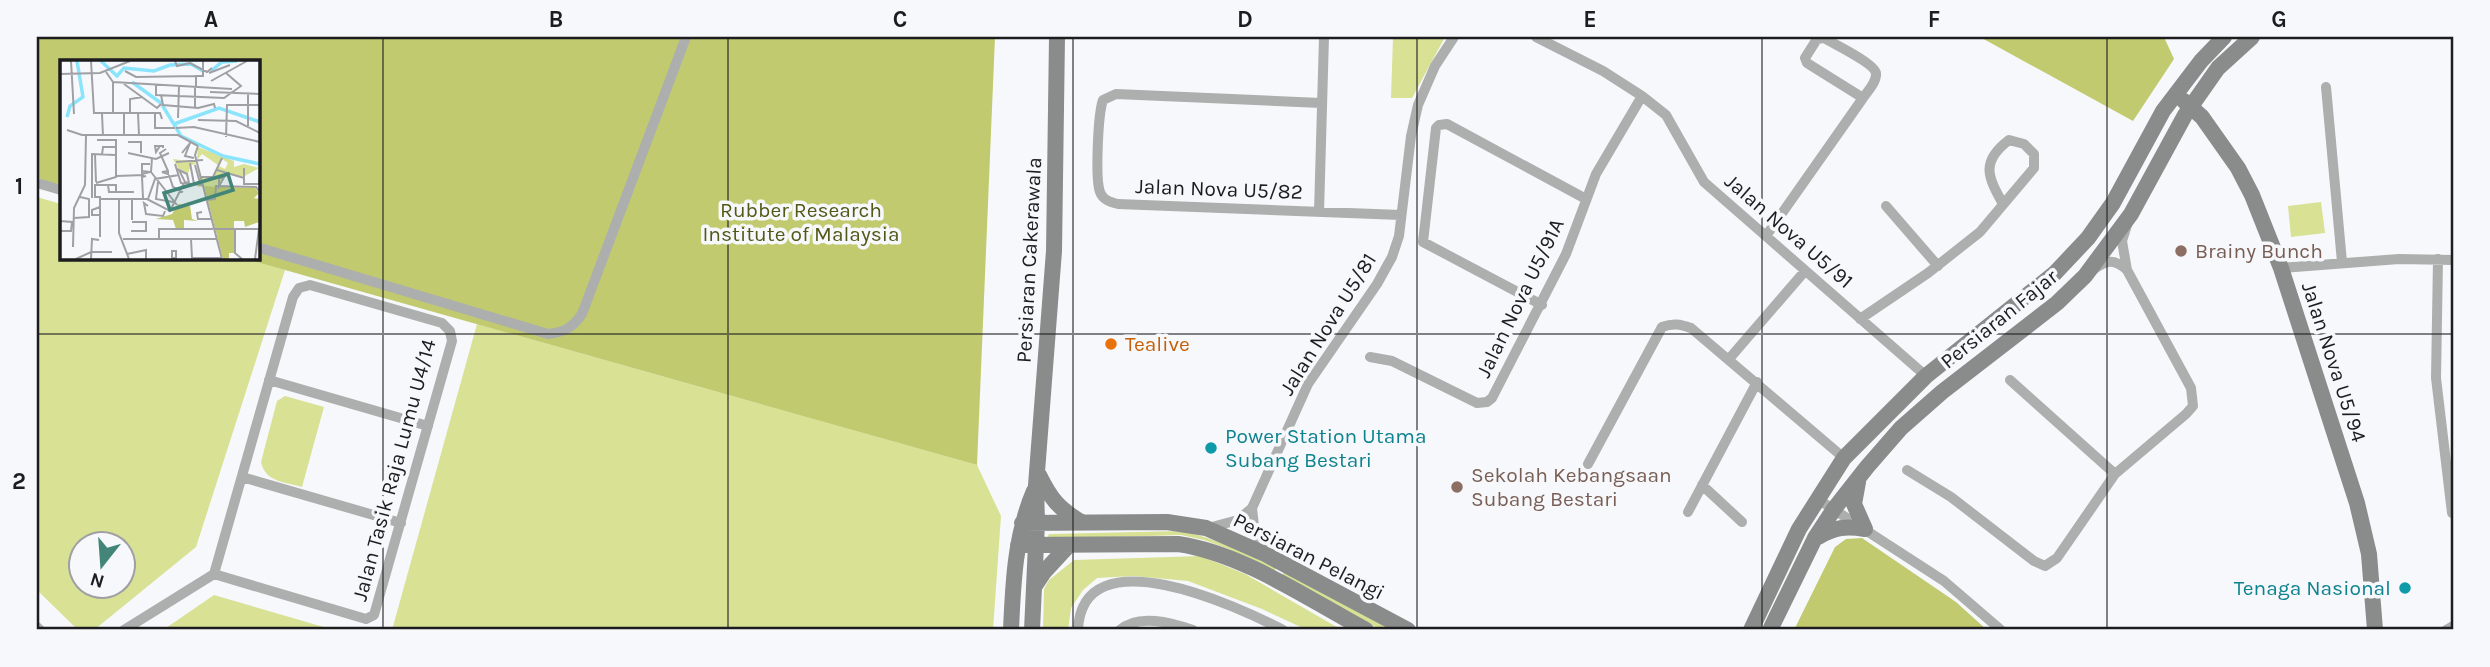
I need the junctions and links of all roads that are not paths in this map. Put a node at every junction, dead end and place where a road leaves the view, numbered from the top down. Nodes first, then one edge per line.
1 (686, 37) edge
2 (1324, 37) edge
3 (1454, 37) edge
4 (1536, 37) edge
5 (2224, 37) edge
6 (2252, 37) edge
7 (1054, 40) edge
8 (2214, 74) junction
9 (2326, 87) dead end
10 (2175, 95) junction
11 (1642, 96) junction
12 (1863, 99) junction
13 (1321, 103) junction
14 (2191, 107) junction
15 (2180, 127) junction
16 (2214, 135) junction
17 (37, 183) edge
18 (60, 190) edge
19 (1586, 199) junction
20 (2003, 204) junction
21 (1886, 205) dead end
22 (1318, 212) junction
23 (2130, 214) junction
24 (1401, 215) junction
25 (1766, 236) junction
26 (259, 248) edge
27 (2438, 259) junction
28 (2453, 260) edge
29 (2343, 262) junction
30 (1938, 266) junction
31 (2281, 268) junction
32 (2127, 270) junction
33 (1805, 271) junction
34 (2085, 276) junction
35 (1542, 305) junction
36 (1860, 319) junction
37 (1370, 357) dead end
38 (1728, 359) junction
39 (1926, 376) junction
40 (269, 380) junction
41 (2010, 380) dead end
42 (1757, 382) junction
43 (428, 426) junction
44 (1844, 458) junction
45 (1588, 464) dead end
46 (1907, 470) dead end
47 (2115, 474) junction
48 (1860, 475) junction
49 (242, 477) junction
50 (1037, 479) junction
51 (1702, 485) junction
52 (1816, 498) junction
53 (1252, 508) junction
54 (1834, 509) junction
55 (1688, 512) dead end
56 (2452, 513) edge
57 (1742, 522) dead end
58 (401, 523) junction
59 (1030, 523) junction
60 (1083, 523) junction
61 (1206, 528) junction
62 (1865, 529) junction
63 (1815, 538) junction
64 (1018, 545) junction
65 (1036, 545) junction
66 (1068, 546) junction
67 (1265, 554) junction
68 (214, 574) junction
69 (1033, 587) junction
70 (2453, 626) edge
71 (124, 630) edge
72 (1012, 630) edge
73 (1032, 630) edge
74 (1078, 630) edge
75 (1120, 630) edge
76 (1193, 630) edge
77 (1283, 630) edge
78 (1366, 630) edge
79 (1408, 630) edge
80 (1751, 630) edge
81 (1770, 630) edge
82 (2001, 630) edge
83 (2375, 630) edge
84 (2446, 630) edge

1 - 26 street
2 - 13 street
3 - 24 street, Jalan Nova U5/81
4 - 11 street, Jalan Nova U5/91
5 - 10 street
6 - 8 street, Persiaran Fajar
7 - 50 street, Persiaran Cakerawala
8 - 14 street, Persiaran Fajar
8 - 16 street
9 - 29 street
10 - 14 street, Jalan Nova U5/94
10 - 39 street
11 - 19 street, Jalan Nova U5/91A
11 - 25 street, Jalan Nova U5/91
12 - 12 street
12 - 25 street
13 - 22 street
13 - 22 street, Jalan Nova U5/82
14 - 15 street, Persiaran Fajar
14 - 16 street, Jalan Nova U5/94
15 - 16 street
15 - 23 street, Persiaran Fajar
16 - 31 street, Jalan Nova U5/94
17 - 18 street
19 - 35 street, Jalan Nova U5/91A
19 - 35 street
20 - 20 street
20 - 30 street
21 - 30 street
22 - 24 street, Jalan Nova U5/82
23 - 32 street
23 - 34 street, Persiaran Fajar
24 - 53 street, Jalan Nova U5/81
25 - 33 street, Jalan Nova U5/91
27 - 28 street
27 - 29 street
27 - 56 street
29 - 31 street
30 - 36 street
31 - 83 street, Jalan Nova U5/94
32 - 34 street
32 - 47 street
33 - 36 street, Jalan Nova U5/91
33 - 38 street
34 - 48 street, Persiaran Fajar
35 - 37 street, Jalan Nova U5/91A
36 - 39 street, Jalan Nova U5/91
38 - 42 street
38 - 45 street
39 - 44 street
40 - 43 street
40 - 43 street, Jalan Tasik Raja Lumu U4/14
40 - 49 street, Jalan Tasik Raja Lumu U4/14
41 - 47 street
42 - 44 street
42 - 51 street
43 - 58 street, Jalan Tasik Raja Lumu U4/14
44 - 52 street
46 - 47 street
48 - 54 street, Persiaran Fajar
48 - 62 street
49 - 58 street
49 - 68 street, Jalan Tasik Raja Lumu U4/14
50 - 59 street, Persiaran Cakerawala
50 - 60 street
51 - 55 street
51 - 57 street
52 - 54 street
52 - 80 street
53 - 61 street
53 - 67 street
54 - 62 street
54 - 63 street, Persiaran Fajar
58 - 68 street, Jalan Tasik Raja Lumu U4/14
59 - 60 street, Persiaran Pelangi
59 - 64 street, Persiaran Cakerawala
59 - 65 street, Persiaran Cakerawala
60 - 61 street, Persiaran Pelangi
61 - 67 street, Persiaran Pelangi
62 - 63 street
62 - 82 street
63 - 81 street, Persiaran Fajar
64 - 65 street, Persiaran Pelangi
64 - 72 street, Persiaran Cakerawala
65 - 66 street, Persiaran Pelangi
65 - 69 street, Persiaran Cakerawala
66 - 69 street
66 - 78 street, Persiaran Pelangi
67 - 79 street, Persiaran Pelangi
68 - 71 street
69 - 73 street, Persiaran Cakerawala
70 - 84 street
74 - 77 street
75 - 76 street

